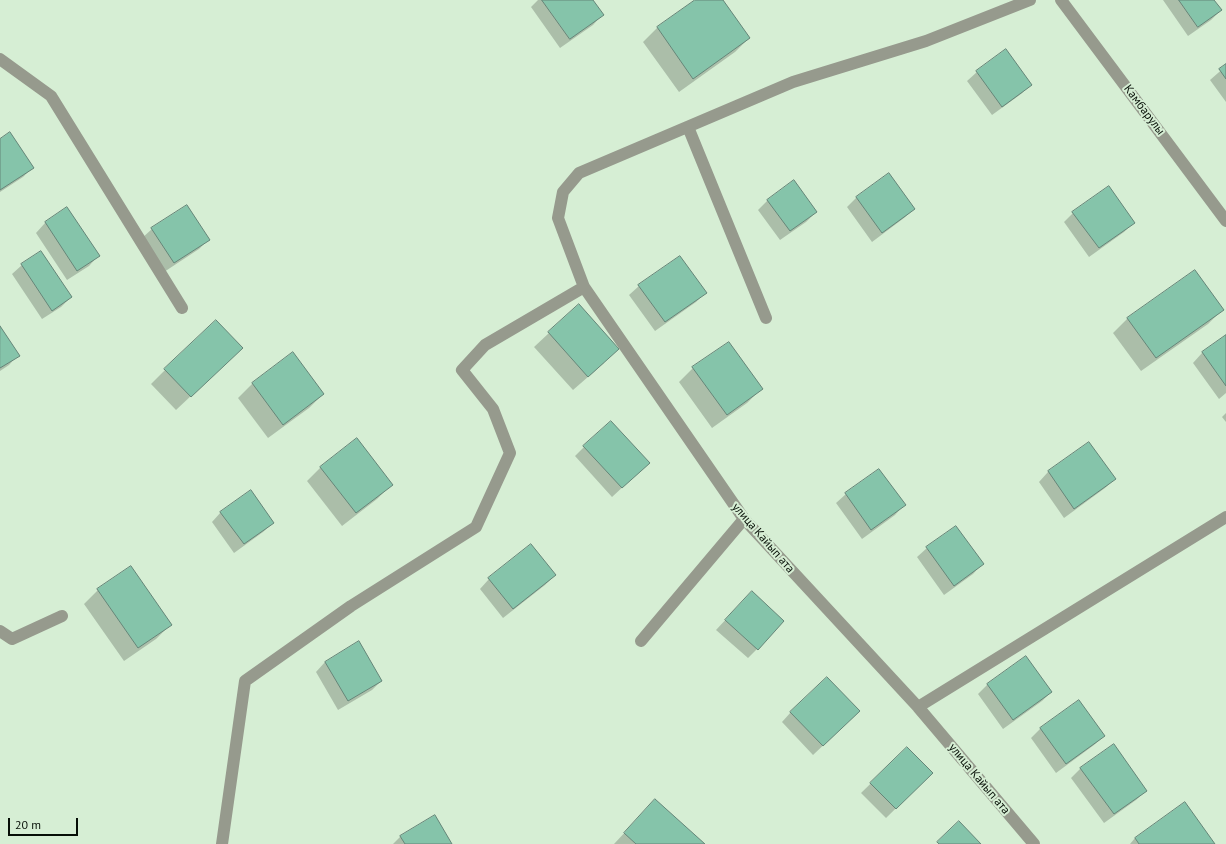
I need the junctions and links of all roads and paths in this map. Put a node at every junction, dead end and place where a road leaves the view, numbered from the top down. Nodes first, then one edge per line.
1 (1030, 0) edge
2 (1061, 0) edge
3 (0, 59) edge
4 (688, 127) junction
5 (1226, 221) edge
6 (584, 287) junction
7 (182, 308) dead end
8 (766, 318) dead end
9 (1226, 517) edge
10 (744, 519) junction
11 (62, 616) dead end
12 (0, 631) edge
13 (641, 640) dead end
14 (918, 707) junction
15 (222, 844) edge
16 (1034, 844) edge

1 - 4 street
2 - 5 street, Камбарулы
3 - 7 street
4 - 6 street, улица Кайып ата
4 - 8 street
6 - 10 street, улица Кайып ата
6 - 15 street
9 - 14 street
10 - 13 street
10 - 14 street, улица Кайып ата
11 - 12 street
14 - 16 street, улица Кайып ата

